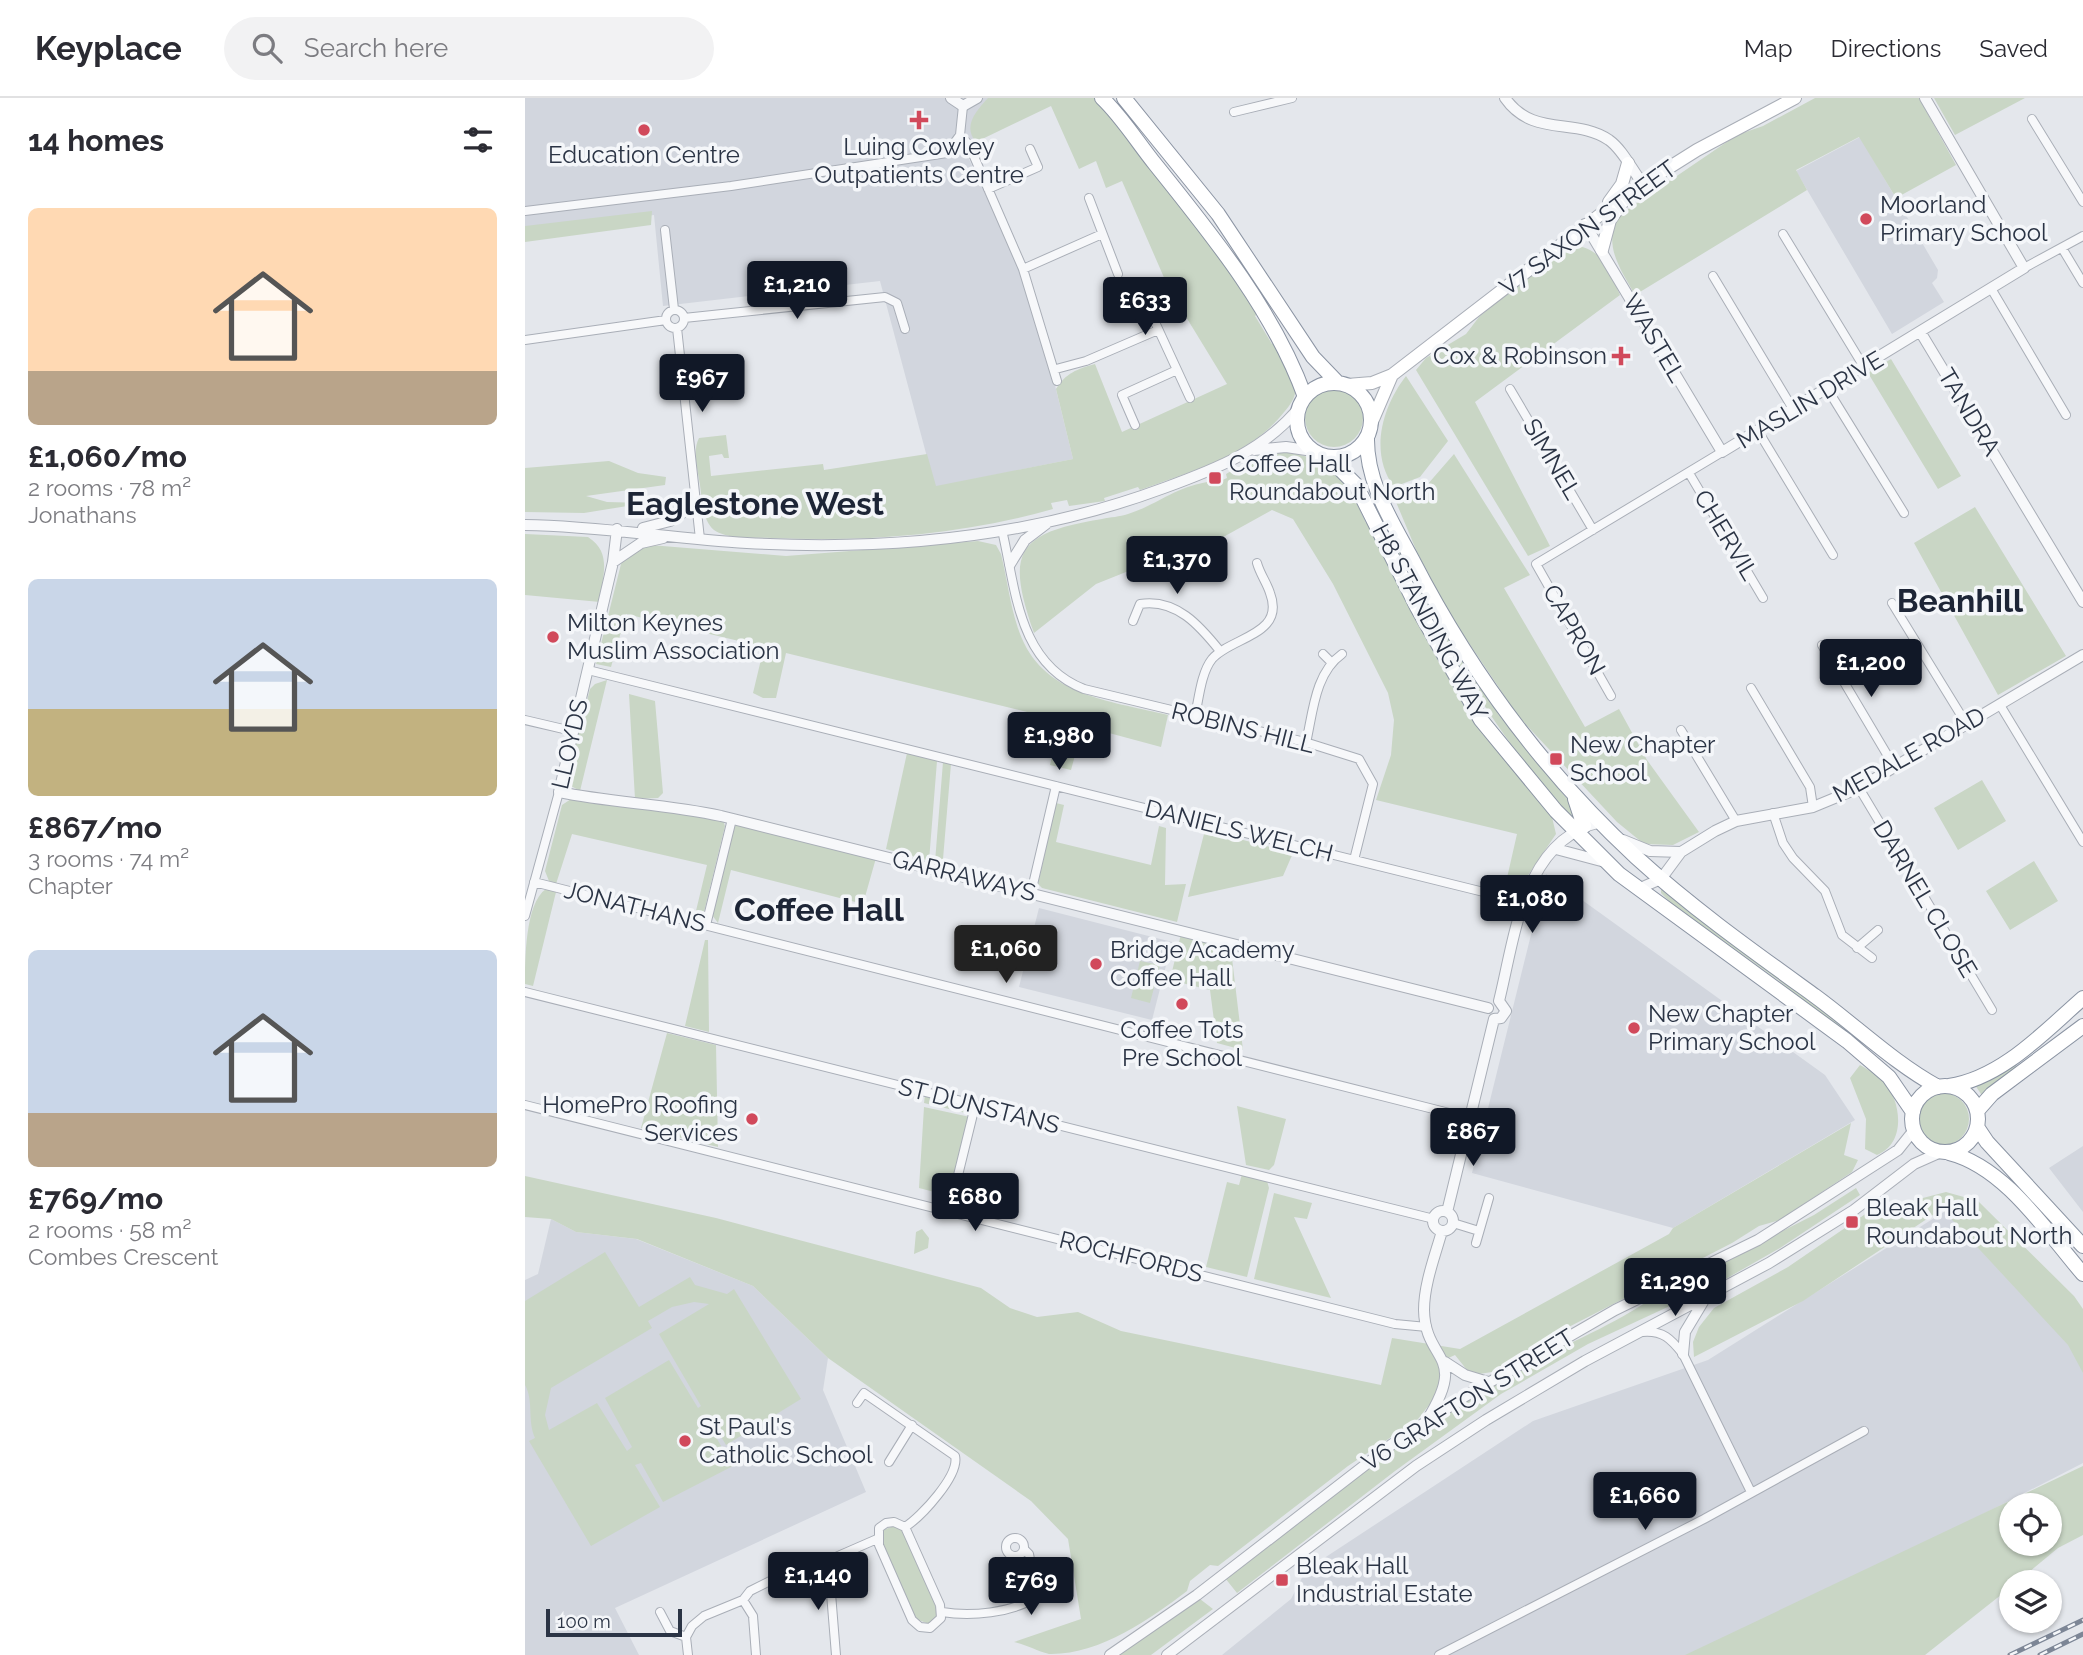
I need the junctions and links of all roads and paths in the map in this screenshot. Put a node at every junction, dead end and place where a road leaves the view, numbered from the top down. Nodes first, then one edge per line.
1 (951, 98) edge
2 (977, 98) edge
3 (1102, 98) edge
4 (1124, 98) edge
5 (1292, 98) edge
6 (1505, 98) edge
7 (1795, 98) edge
8 (1925, 98) edge
9 (963, 106) junction
10 (1234, 112) dead end
11 (2032, 119) dead end
12 (960, 135) junction
13 (1030, 149) dead end
14 (1628, 163) junction
15 (1643, 184) junction
16 (988, 189) junction
17 (1627, 194) junction
18 (1089, 198) dead end
19 (2083, 202) edge
20 (525, 211) edge
21 (1600, 213) junction
22 (1585, 224) junction
23 (666, 230) dead end
24 (1102, 234) junction
25 (1783, 234) dead end
26 (2083, 236) edge
27 (2062, 248) junction
28 (1601, 250) junction
29 (2024, 268) junction
30 (1023, 269) junction
31 (1118, 274) dead end
32 (1713, 276) dead end
33 (2083, 283) edge
34 (1992, 290) junction
35 (1171, 298) dead end
36 (674, 309) junction
37 (684, 318) junction
38 (666, 320) junction
39 (677, 328) junction
40 (905, 329) dead end
41 (1158, 330) junction
42 (1921, 333) junction
43 (525, 340) edge
44 (1864, 367) junction
45 (1056, 369) junction
46 (1177, 370) junction
47 (1394, 374) junction
48 (1057, 381) dead end
49 (1343, 384) junction
50 (1510, 389) dead end
51 (1828, 390) junction
52 (1190, 398) dead end
53 (1302, 402) junction
54 (1793, 409) junction
55 (2066, 415) dead end
56 (1135, 425) dead end
57 (1369, 430) junction
58 (1758, 432) junction
59 (1254, 450) junction
60 (1313, 451) junction
61 (1722, 452) junction
62 (1329, 457) junction
63 (1689, 472) junction
64 (697, 503) junction
65 (1904, 513) dead end
66 (1382, 518) junction
67 (1051, 520) junction
68 (525, 525) edge
69 (617, 529) junction
70 (1002, 530) junction
71 (1593, 530) junction
72 (630, 531) junction
73 (678, 536) junction
74 (700, 539) junction
75 (1833, 555) dead end
76 (613, 562) junction
77 (1257, 563) dead end
78 (1010, 564) junction
79 (1536, 564) joint
80 (1763, 598) dead end
81 (2083, 602) edge
82 (1892, 603) dead end
83 (1133, 621) dead end
84 (1822, 645) dead end
85 (1220, 651) junction
86 (1323, 654) dead end
87 (1342, 654) dead end
88 (2083, 655) edge
89 (1331, 662) junction
90 (588, 670) junction
91 (1751, 688) dead end
92 (1611, 696) dead end
93 (2000, 705) junction
94 (1195, 716) junction
95 (525, 720) edge
96 (1967, 725) junction
97 (1681, 730) dead end
98 (572, 731) junction
99 (1306, 743) junction
100 (1895, 768) junction
101 (1056, 786) junction
102 (1859, 788) junction
103 (559, 792) junction
104 (1571, 792) junction
105 (1813, 807) junction
106 (1773, 813) junction
107 (732, 819) junction
108 (1736, 821) junction
109 (1601, 822) junction
110 (1580, 828) junction
111 (2083, 842) edge
112 (1556, 849) junction
113 (1638, 852) junction
114 (1681, 852) junction
115 (1598, 858) junction
116 (1354, 860) junction
117 (534, 882) junction
118 (1650, 884) junction
119 (1031, 893) junction
120 (1524, 902) junction
121 (526, 910) edge
122 (706, 925) junction
123 (1878, 930) dead end
124 (1857, 948) junction
125 (1872, 958) dead end
126 (525, 992) edge
127 (2083, 998) edge
128 (1499, 1001) junction
129 (1488, 1008) junction
130 (1992, 1010) dead end
131 (1494, 1019) junction
132 (2083, 1026) edge
133 (1943, 1087) junction
134 (525, 1105) edge
135 (975, 1106) junction
136 (1977, 1111) junction
137 (1913, 1112) junction
138 (1469, 1118) junction
139 (1977, 1127) junction
140 (1914, 1130) junction
141 (1944, 1152) junction
142 (1998, 1166) junction
143 (1489, 1198) dead end
144 (949, 1212) junction
145 (1447, 1212) junction
146 (1434, 1219) junction
147 (1453, 1223) junction
148 (1442, 1231) junction
149 (1479, 1231) junction
150 (1476, 1243) dead end
151 (2083, 1246) edge
152 (2083, 1274) edge
153 (1707, 1297) junction
154 (1427, 1327) junction
155 (1639, 1333) junction
156 (1683, 1354) junction
157 (1445, 1362) junction
158 (1488, 1382) junction
159 (857, 1403) dead end
160 (1425, 1422) junction
161 (912, 1425) junction
162 (1864, 1431) dead end
163 (888, 1462) dead end
164 (1751, 1492) junction
165 (905, 1527) junction
166 (877, 1539) junction
167 (1024, 1549) dead end
168 (822, 1563) junction
169 (743, 1600) junction
170 (660, 1612) dead end
171 (941, 1612) junction
172 (686, 1637) junction
173 (688, 1655) edge
174 (756, 1655) edge
175 (836, 1655) edge
176 (1110, 1655) edge
177 (1167, 1655) edge
178 (1439, 1655) edge

1 - 9 street
2 - 9 street
3 - 53 highway
4 - 49 highway
5 - 10 street
6 - 14 street
7 - 15 main road, V7 SAXON STREET
8 - 29 street
9 - 12 street
11 - 19 street
12 - 16 street
12 - 20 street
13 - 16 street
14 - 15 street
14 - 21 main road
15 - 17 main road, V7 SAXON STREET
16 - 30 street
17 - 21 main road, V7 SAXON STREET
17 - 28 main road
18 - 24 street
21 - 22 main road, V7 SAXON STREET
22 - 28 street, WASTEL
22 - 47 main road, V7 SAXON STREET
23 - 36 street
24 - 30 street
24 - 31 street
25 - 44 street
26 - 27 street, MASLIN DRIVE
27 - 29 street, MASLIN DRIVE
27 - 33 street
28 - 61 street, WASTEL
29 - 34 street, MASLIN DRIVE
30 - 45 street
32 - 54 street
34 - 42 street, MASLIN DRIVE
34 - 55 street
35 - 41 street
36 - 37 street
36 - 38 street
37 - 39 street
37 - 40 street
38 - 39 street
38 - 43 street
39 - 64 street
41 - 45 street
41 - 46 street
42 - 44 street, MASLIN DRIVE
42 - 81 street, TANDRA
44 - 51 street, MASLIN DRIVE
45 - 48 street
46 - 52 street
46 - 56 street
47 - 49 main road, V7 SAXON STREET
47 - 57 main road
49 - 53 highway
49 - 57 highway
50 - 71 street, SIMNEL
51 - 54 street, MASLIN DRIVE
51 - 65 street
53 - 59 street
53 - 60 highway
54 - 58 street, MASLIN DRIVE
57 - 62 highway
57 - 66 highway, H8 STANDING WAY
58 - 61 street, MASLIN DRIVE
58 - 75 street
59 - 60 street
59 - 67 street
60 - 62 highway
61 - 63 street, MASLIN DRIVE
62 - 66 highway, H8 STANDING WAY
63 - 71 street, MASLIN DRIVE
63 - 80 street, CHERVIL
64 - 72 street
64 - 74 street
66 - 104 highway, H8 STANDING WAY
66 - 110 highway, H8 STANDING WAY
67 - 70 street
67 - 78 street
68 - 69 street
69 - 72 street
69 - 76 street, LLOYDS
70 - 74 street
70 - 78 street, ROBINS HILL
71 - 79 street, MASLIN DRIVE
72 - 73 street
73 - 74 street
73 - 76 street
76 - 90 street, LLOYDS
77 - 85 street
78 - 94 street, ROBINS HILL
79 - 92 street, CAPRON
82 - 96 street
83 - 85 street
84 - 100 street
85 - 94 street
86 - 89 street
87 - 89 street
88 - 93 street, MEDALE ROAD
89 - 99 street
90 - 98 street, LLOYDS
90 - 101 street, DANIELS WELCH
91 - 105 street
93 - 96 street, MEDALE ROAD
93 - 111 street
94 - 99 street, ROBINS HILL
95 - 98 street
96 - 100 street, MEDALE ROAD
97 - 108 street
98 - 103 street, LLOYDS
99 - 116 street, ROBINS HILL
100 - 102 street, MEDALE ROAD
101 - 116 street, DANIELS WELCH
101 - 119 street
102 - 105 street, MEDALE ROAD
102 - 130 street, DARNEL CLOSE
103 - 107 street, GARRAWAYS
103 - 117 street, LLOYDS
104 - 109 highway, H8 STANDING WAY
104 - 110 highway
105 - 106 street, MEDALE ROAD
106 - 108 street, MEDALE ROAD
106 - 124 street
107 - 119 street, GARRAWAYS
107 - 122 street
108 - 114 street, MEDALE ROAD
109 - 110 street
109 - 113 highway, H8 STANDING WAY
110 - 112 street
110 - 115 highway, H8 STANDING WAY
112 - 115 street
112 - 120 street
113 - 114 street
113 - 118 highway, H8 STANDING WAY
114 - 118 street, MEDALE ROAD
115 - 118 highway, H8 STANDING WAY
116 - 120 street, DANIELS WELCH
117 - 121 street, LLOYDS
117 - 122 street, JONATHANS
118 - 133 highway, H8 STANDING WAY
118 - 137 highway, H8 STANDING WAY
119 - 129 street, GARRAWAYS
120 - 128 street
122 - 138 street, JONATHANS
123 - 124 street
124 - 125 street
126 - 135 street, ST DUNSTANS
127 - 133 highway
128 - 129 street
128 - 131 street
129 - 131 street
131 - 138 street
132 - 136 highway
133 - 136 highway
133 - 137 highway
134 - 144 street, ROCHFORDS
135 - 144 street
135 - 146 street, ST DUNSTANS
136 - 139 highway
137 - 140 highway
138 - 145 street
139 - 141 highway
139 - 142 highway
140 - 141 highway
140 - 158 street, V6 GRAFTON STREET
141 - 142 highway
141 - 153 street, V6 GRAFTON STREET
142 - 151 highway
142 - 152 highway
143 - 149 street
144 - 154 street, ROCHFORDS
145 - 146 street
145 - 147 street
146 - 148 street
147 - 148 street
147 - 149 street
148 - 154 street
149 - 150 street
153 - 155 street, V6 GRAFTON STREET
153 - 156 street
154 - 157 street
155 - 156 street
155 - 177 street, V6 GRAFTON STREET
156 - 164 street
157 - 158 street
157 - 160 street
158 - 160 street, V6 GRAFTON STREET
159 - 161 street
160 - 176 street, V6 GRAFTON STREET
161 - 163 street
161 - 165 street
162 - 164 street
164 - 178 street
165 - 166 street
165 - 171 street
166 - 168 street
166 - 171 street
167 - 171 street
168 - 169 street
168 - 175 street
169 - 172 street
169 - 174 street
170 - 172 street
172 - 173 street

